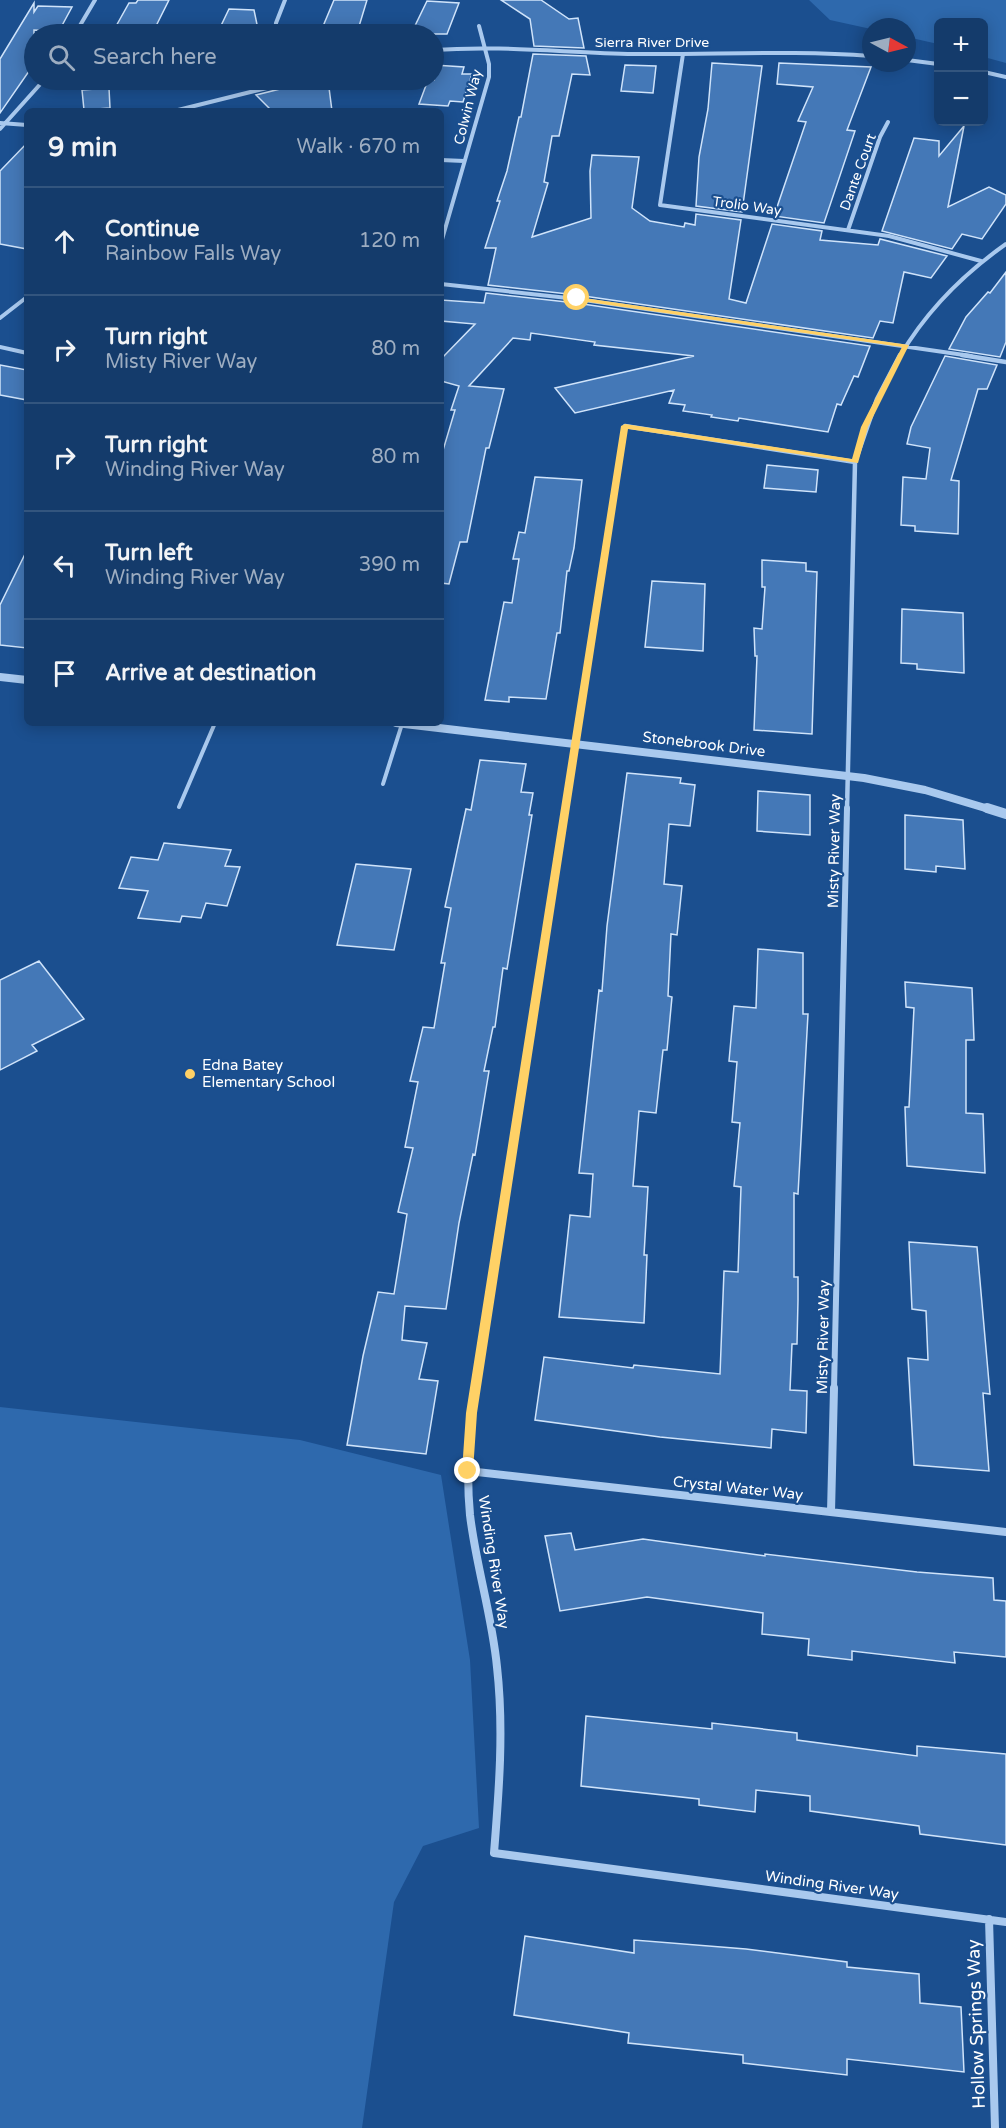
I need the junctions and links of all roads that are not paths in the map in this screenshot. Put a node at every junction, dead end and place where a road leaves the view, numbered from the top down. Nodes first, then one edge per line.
1 (95, 0) edge
2 (285, 0) edge
3 (81, 24) edge
4 (276, 24) edge
5 (479, 26) dead end
6 (485, 46) junction
7 (444, 49) edge
8 (683, 54) junction
9 (862, 56) edge
10 (916, 61) edge
11 (934, 63) edge
12 (988, 73) edge
13 (1006, 77) edge
14 (35, 90) edge
15 (259, 90) edge
16 (186, 108) edge
17 (888, 122) dead end
18 (0, 123) edge
19 (6, 124) junction
20 (24, 125) edge
21 (0, 129) edge
22 (444, 160) edge
23 (465, 161) junction
24 (848, 230) junction
25 (444, 233) edge
26 (1006, 244) edge
27 (981, 261) junction
28 (444, 284) edge
29 (24, 299) edge
30 (0, 318) edge
31 (906, 345) junction
32 (0, 347) edge
33 (24, 352) edge
34 (1006, 362) edge
35 (855, 462) junction
36 (0, 677) edge
37 (24, 680) edge
38 (214, 726) edge
39 (401, 726) edge
40 (419, 726) edge
41 (576, 744) junction
42 (847, 776) junction
43 (383, 784) dead end
44 (179, 807) dead end
45 (1006, 814) edge
46 (468, 1471) junction
47 (831, 1512) junction
48 (1006, 1532) edge
49 (990, 1919) junction
50 (1006, 1922) edge
51 (995, 2128) edge

1 - 3 street
2 - 4 street
5 - 6 street, Colwin Way
6 - 7 street, Sierra River Drive
6 - 8 street, Sierra River Drive
6 - 23 street, Colwin Way
8 - 9 street, Sierra River Drive
8 - 24 street, Trolio Way
10 - 11 street
12 - 13 street
14 - 19 street
15 - 16 street
17 - 24 street, Dante Court
18 - 19 street
19 - 20 street
19 - 21 street
22 - 23 street
23 - 25 street, Colwin Way
24 - 27 street, Trolio Way
26 - 27 street, Misty River Way
27 - 31 street, Misty River Way
28 - 31 street
29 - 30 street
31 - 34 street
31 - 35 street, Misty River Way
32 - 33 street
35 - 41 street, Winding River Way
35 - 42 street, Misty River Way
36 - 37 street
38 - 44 lane
39 - 43 lane
40 - 41 street, Stonebrook Drive
41 - 42 street, Stonebrook Drive
41 - 46 street, Winding River Way
42 - 45 street, Stonebrook Drive
42 - 47 street, Misty River Way
46 - 47 street, Crystal Water Way
46 - 49 street, Winding River Way
47 - 48 street, Crystal Water Way
49 - 50 street, Winding River Way
49 - 51 street, Hollow Springs Way

